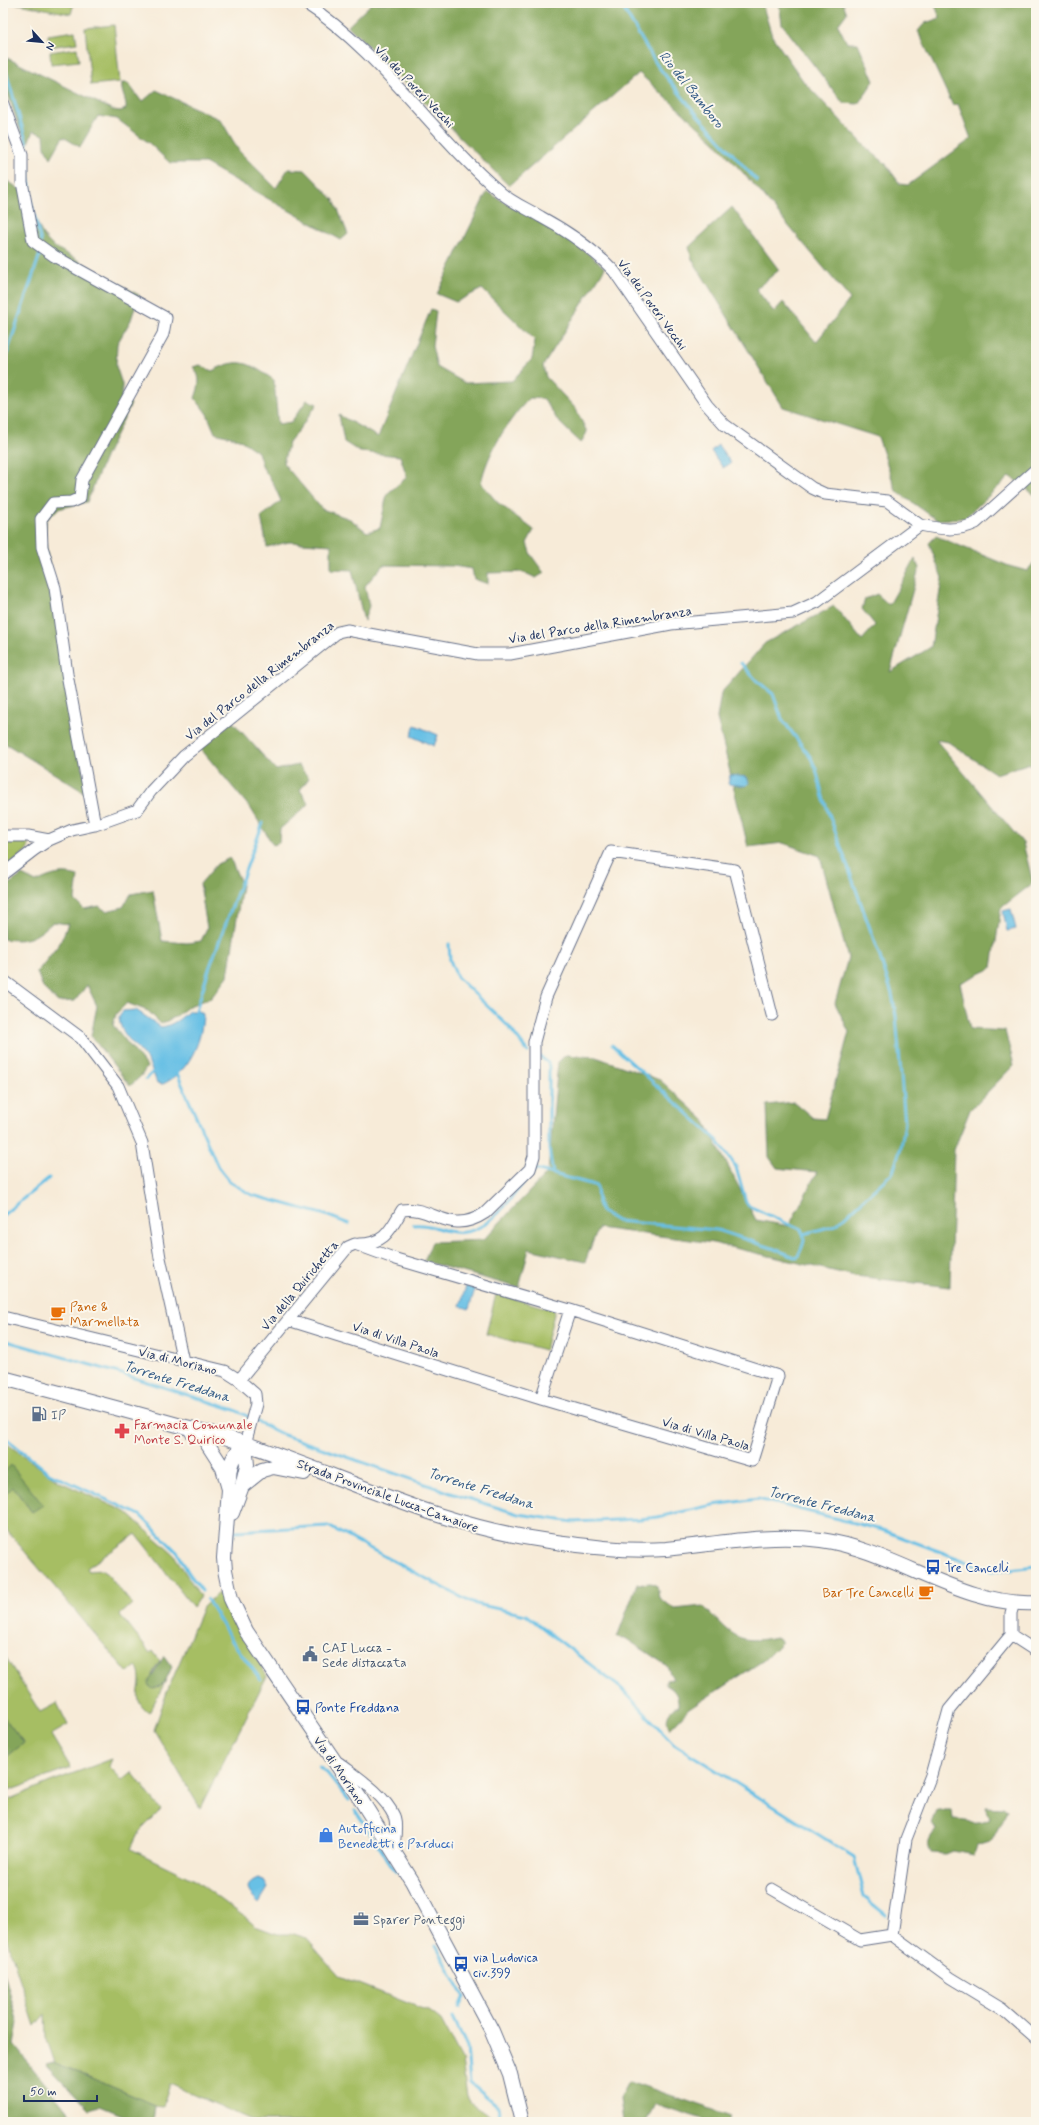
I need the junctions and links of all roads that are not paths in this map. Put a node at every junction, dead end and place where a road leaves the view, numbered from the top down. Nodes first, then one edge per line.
1 (305, 3) edge
2 (3, 104) edge
3 (1036, 469) edge
4 (920, 525) junction
5 (95, 825) junction
6 (3, 836) edge
7 (49, 840) junction
8 (3, 874) edge
9 (3, 980) edge
10 (772, 1015) dead end
11 (355, 1244) junction
12 (396, 1259) joint
13 (570, 1310) junction
14 (3, 1317) edge
15 (288, 1320) junction
16 (183, 1361) junction
17 (3, 1378) edge
18 (239, 1380) junction
19 (541, 1399) junction
20 (174, 1424) junction
21 (246, 1438) junction
22 (344, 1480) junction
23 (235, 1488) junction
24 (1014, 1603) junction
25 (1036, 1604) edge
26 (1011, 1635) junction
27 (1036, 1651) edge
28 (333, 1759) junction
29 (394, 1850) junction
30 (772, 1889) dead end
31 (892, 1935) junction
32 (1036, 2039) edge
33 (522, 2122) edge

1 - 4 street, Via dei Poveri Vecchi
2 - 5 street
3 - 4 street
4 - 5 street, Via del Parco della Rimembranza
5 - 7 street, Via del Parco della Rimembranza
6 - 7 street
7 - 8 street, Via del Parco della Rimembranza
9 - 16 street
10 - 11 street
11 - 12 street, Via della Quirichetta
11 - 15 street, Via della Quirichetta
12 - 13 street, Via di Villa Paola
13 - 19 street
13 - 19 street, Via di Villa Paola
14 - 16 street, Via di Moriano
15 - 18 street, Via della Quirichetta
15 - 19 street, Via di Villa Paola
16 - 18 street, Via di Moriano
17 - 20 main road, Strada Provinciale Lucca-Camaiore
18 - 21 street, Via di Moriano
20 - 21 main road, Strada Provinciale Lucca-Camaiore
20 - 23 main road, Via di Moriano
21 - 22 main road, Strada Provinciale Lucca-Camaiore
21 - 23 main road
22 - 23 main road
22 - 24 main road, Strada Provinciale Lucca-Camaiore
23 - 28 main road, Via di Moriano
24 - 25 main road, Strada Provinciale Lucca-Camaiore
24 - 26 street
26 - 27 street
26 - 31 street
28 - 29 main road, Via di Moriano
28 - 29 street
29 - 33 main road, Via di Moriano
30 - 31 street
31 - 32 street

